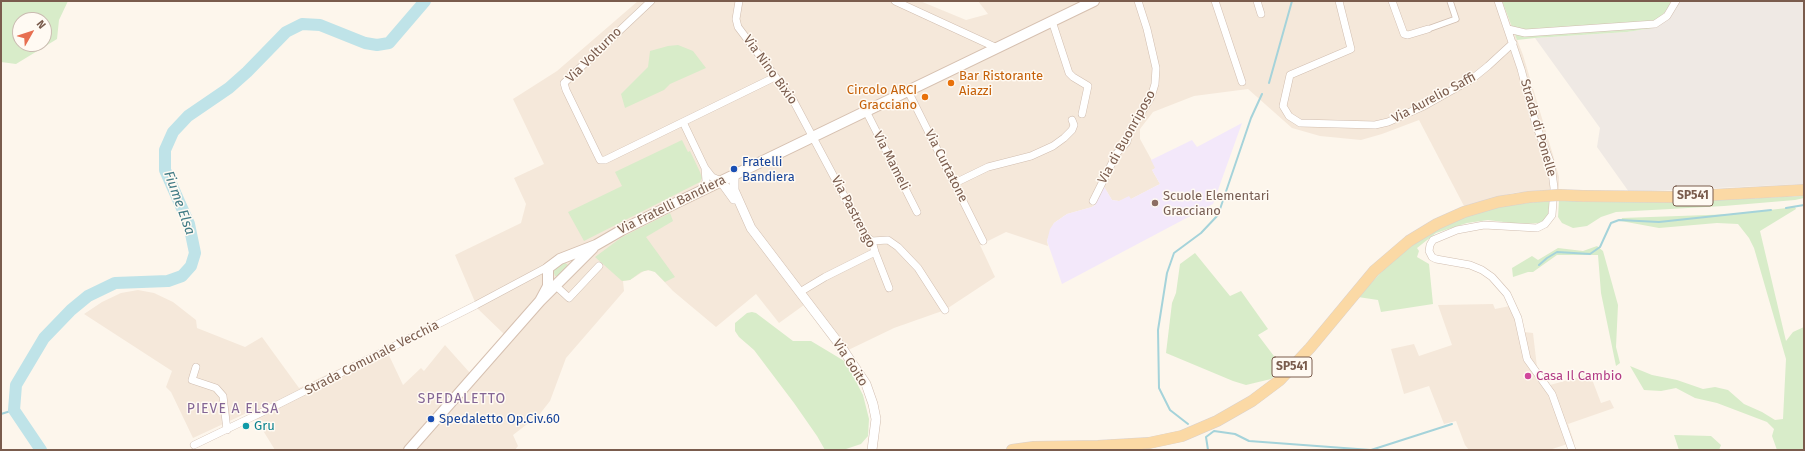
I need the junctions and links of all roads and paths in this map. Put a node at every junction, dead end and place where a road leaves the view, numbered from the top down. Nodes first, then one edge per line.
1 (651, 1) edge
2 (739, 1) edge
3 (895, 1) edge
4 (1094, 1) edge
5 (1138, 1) edge
6 (1216, 1) edge
7 (1257, 1) edge
8 (1339, 1) edge
9 (1392, 1) edge
10 (1450, 1) edge
11 (1498, 1) edge
12 (1676, 1) edge
13 (1261, 14) dead end
14 (1052, 21) junction
15 (1428, 29) joint
16 (1508, 29) junction
17 (1513, 43) junction
18 (997, 48) junction
19 (775, 77) junction
20 (1242, 82) dead end
21 (908, 91) junction
22 (866, 111) junction
23 (1082, 114) dead end
24 (1072, 120) dead end
25 (683, 122) junction
26 (814, 137) junction
27 (705, 168) junction
28 (734, 175) junction
29 (721, 181) junction
30 (955, 183) junction
31 (704, 190) junction
32 (1804, 190) edge
33 (1093, 201) dead end
34 (740, 206) junction
35 (917, 212) dead end
36 (872, 241) junction
37 (983, 241) dead end
38 (596, 245) junction
39 (874, 252) junction
40 (565, 257) junction
41 (599, 266) dead end
42 (573, 267) junction
43 (548, 270) junction
44 (558, 284) junction
45 (889, 288) dead end
46 (800, 292) junction
47 (540, 301) junction
48 (945, 310) dead end
49 (196, 367) dead end
50 (227, 430) junction
51 (194, 445) dead end
52 (871, 447) edge
53 (408, 450) edge
54 (1012, 450) edge
55 (1572, 450) edge

1 - 25 street, Via Volturno
2 - 19 street, Via Nino Bixio
3 - 18 street
4 - 14 main road, Via Fratelli Bandiera
5 - 33 street, Via di Buonriposo
6 - 20 street
7 - 13 street
8 - 17 street, Via Aurelio Saffi
9 - 15 street
10 - 15 street
11 - 16 street, Strada di Ponelle
12 - 16 street
14 - 18 main road, Via Fratelli Bandiera
14 - 23 street
16 - 17 street, Strada di Ponelle
17 - 55 street, Strada di Ponelle
18 - 21 main road, Via Fratelli Bandiera
19 - 25 street
19 - 26 street, Via Nino Bixio
21 - 22 main road, Via Fratelli Bandiera
21 - 30 street, Via Curtatone
22 - 26 main road, Via Fratelli Bandiera
22 - 35 street, Via Mameli
24 - 30 street
25 - 27 street
26 - 28 main road, Via Fratelli Bandiera
26 - 36 street, Via Pastrengo
27 - 29 street
27 - 31 street
28 - 29 main road, Via Fratelli Bandiera
28 - 34 street, Via Goito
29 - 31 main road, Via Fratelli Bandiera
29 - 34 street, Via Goito
30 - 37 street, Via Curtatone
31 - 38 main road, Via Fratelli Bandiera
32 - 54 main road, SP541, bridge
34 - 46 street, Via Goito
36 - 39 street, Via Pastrengo
36 - 48 street
38 - 40 main road, Via Fratelli Bandiera
38 - 42 main road, Via Fratelli Bandiera
39 - 45 street, Via Pastrengo
39 - 46 street
40 - 42 main road
40 - 43 main road, Via Fratelli Bandiera
41 - 44 street
42 - 44 main road, Via Fratelli Bandiera
43 - 44 main road
43 - 47 main road, Via Fratelli Bandiera
43 - 50 street, Strada Comunale Vecchia
44 - 47 main road, Via Fratelli Bandiera
46 - 52 street, Via Goito
47 - 53 main road, Via Fratelli Bandiera
49 - 50 street
50 - 51 street, Strada Comunale Vecchia

